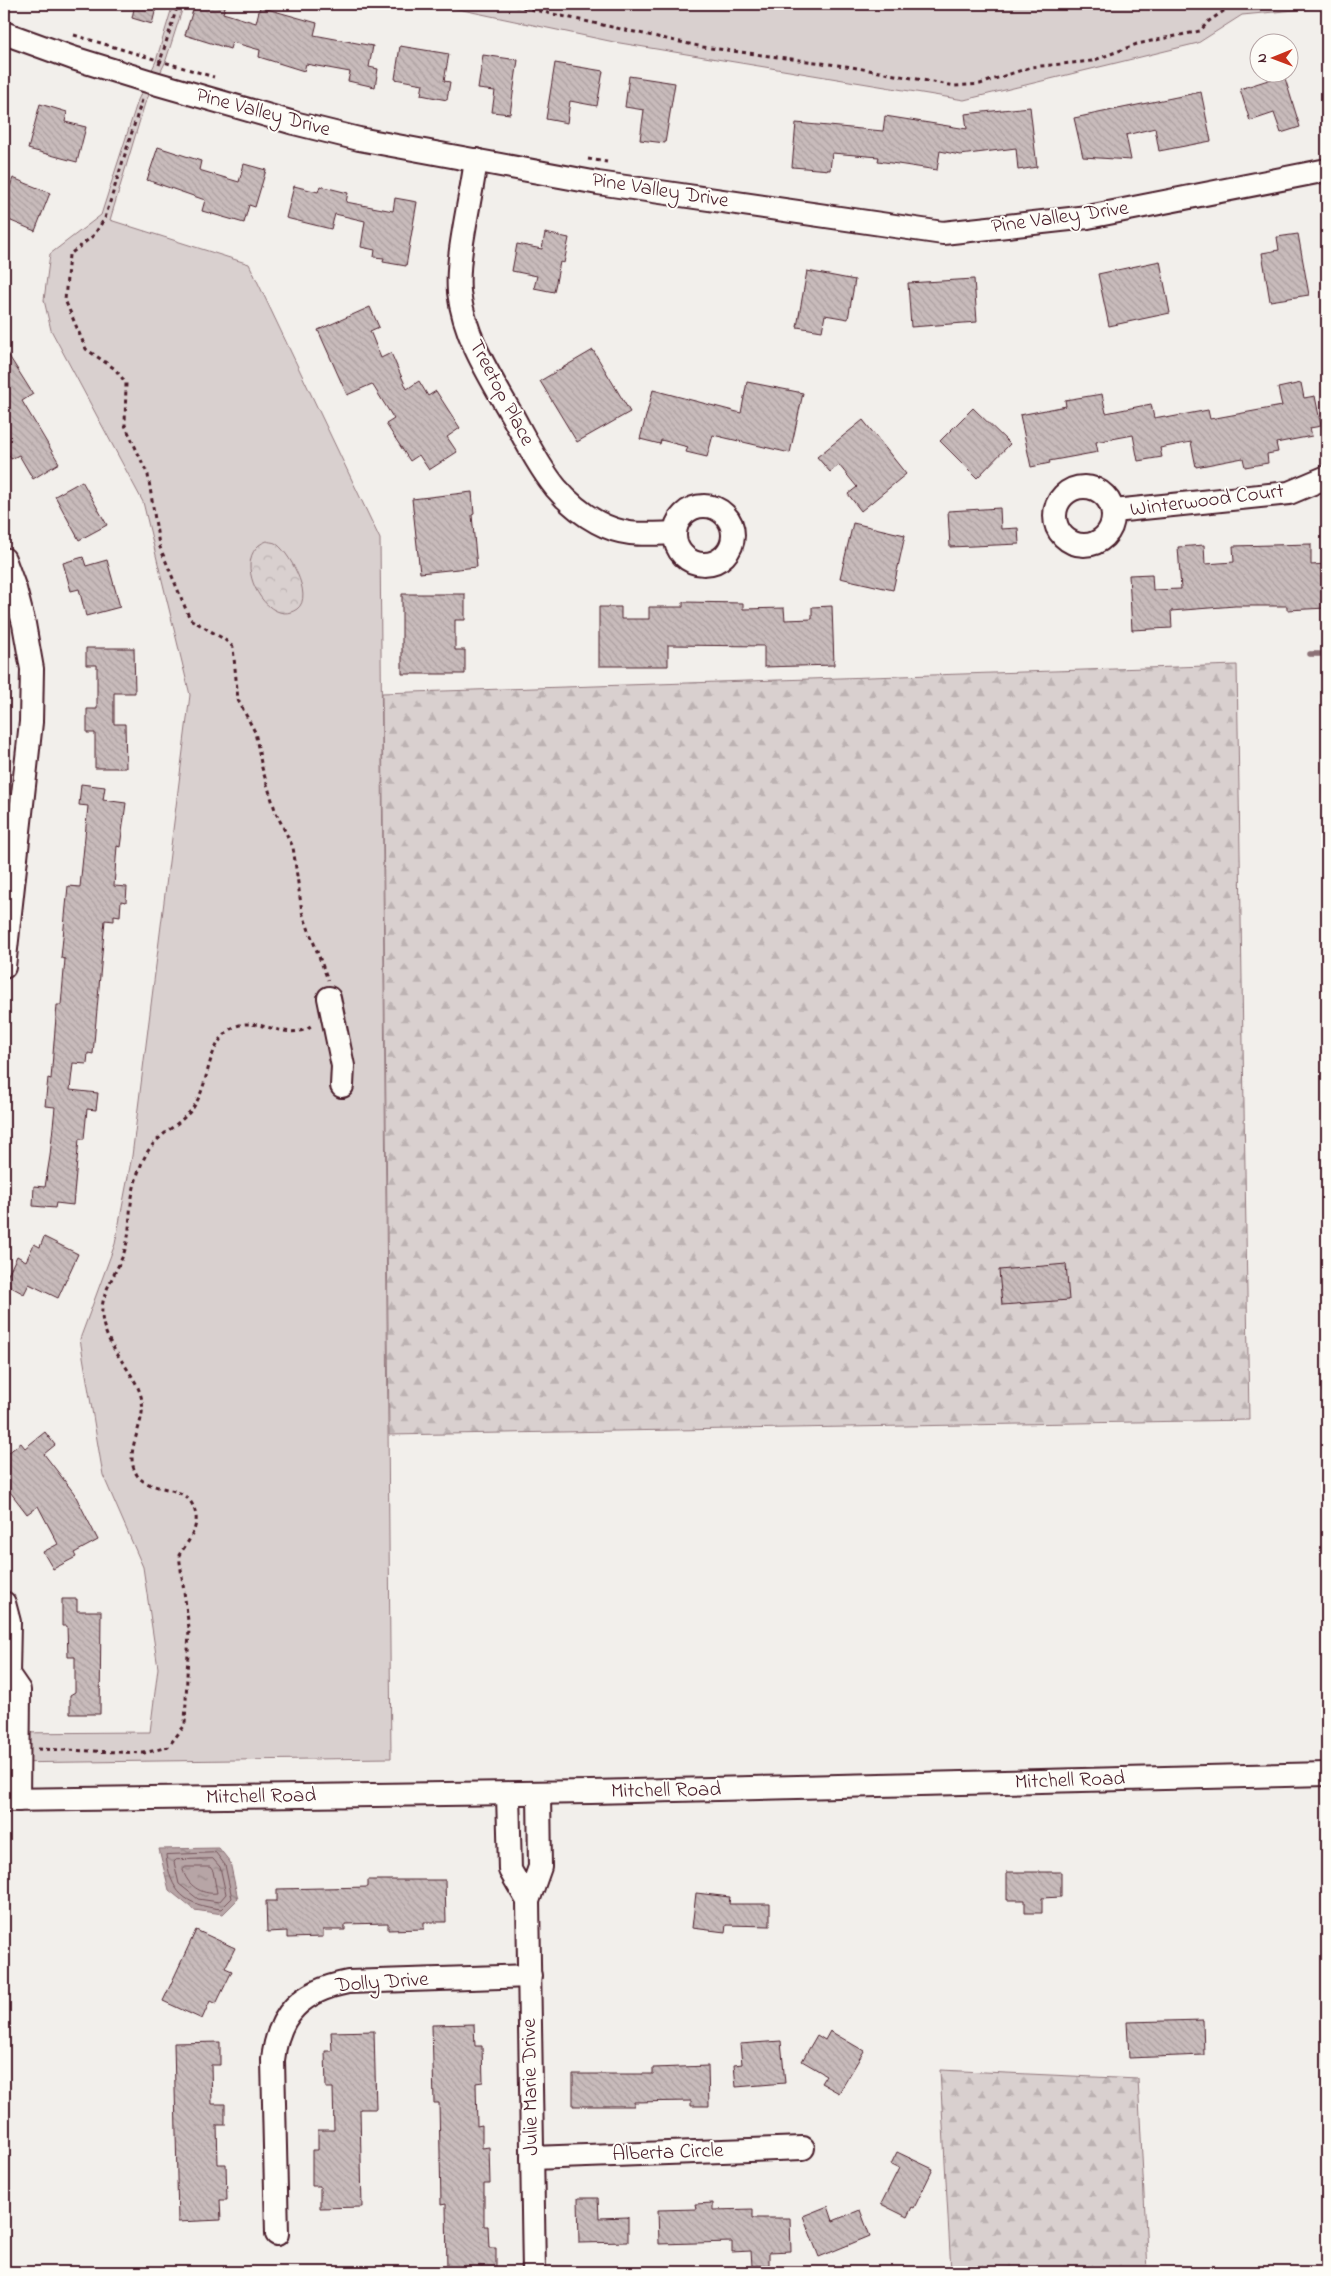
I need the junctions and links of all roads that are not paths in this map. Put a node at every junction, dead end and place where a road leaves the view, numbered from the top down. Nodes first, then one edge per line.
1 (4, 33) edge
2 (476, 160) junction
3 (1327, 170) edge
4 (1327, 477) edge
5 (1114, 511) dead end
6 (674, 533) dead end
7 (4, 559) edge
8 (13, 798) edge
9 (4, 967) edge
10 (329, 998) road end
11 (342, 1086) dead end
12 (4, 1603) edge
13 (6, 1676) edge
14 (1327, 1774) edge
15 (539, 1793) junction
16 (508, 1794) junction
17 (11, 1800) edge
18 (528, 1901) junction
19 (530, 1976) junction
20 (803, 2148) dead end
21 (532, 2158) junction
22 (277, 2234) dead end
23 (534, 2272) edge

1 - 2 street, Pine Valley Drive
2 - 3 street, Pine Valley Drive
2 - 6 street, Treetop Place
4 - 5 street, Winterwood Court
7 - 8 street
8 - 9 street
10 - 11 street
12 - 13 street
13 - 17 street
14 - 15 street, Mitchell Road
15 - 16 street, Mitchell Road
15 - 18 street, Julie Marie Drive
16 - 17 street, Mitchell Road
16 - 18 street, Julie Marie Drive
18 - 19 street, Julie Marie Drive
19 - 21 street, Julie Marie Drive
19 - 22 street, Dolly Drive
20 - 21 street, Alberta Circle
21 - 23 street, Julie Marie Drive

